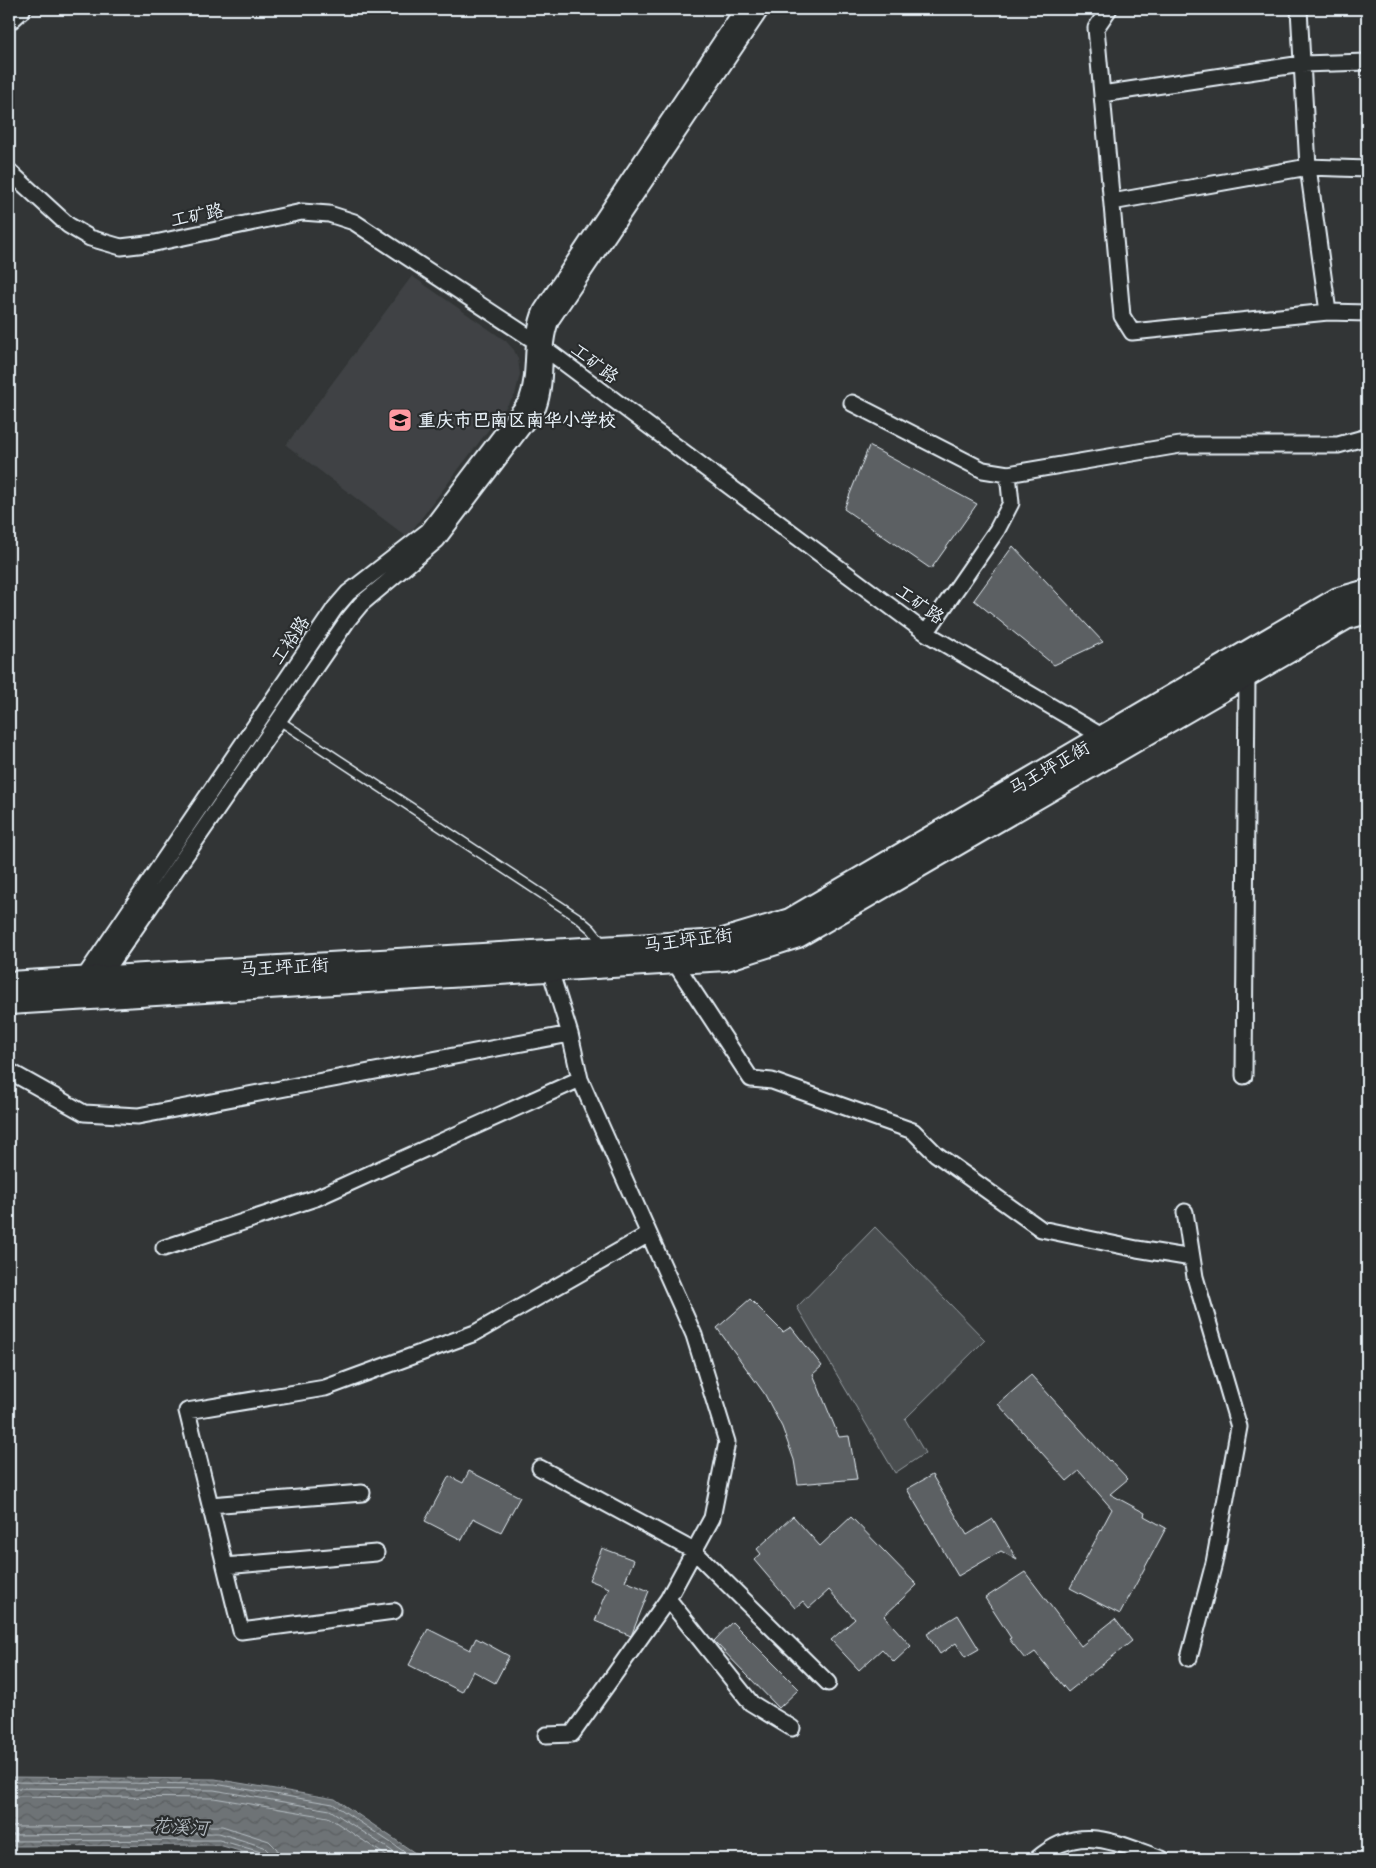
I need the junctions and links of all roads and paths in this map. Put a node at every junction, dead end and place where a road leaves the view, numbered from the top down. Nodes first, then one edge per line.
1 (20, 9) edge
2 (743, 9) edge
3 (761, 9) edge
4 (1109, 9) edge
5 (1299, 9) edge
6 (9, 19) edge
7 (1367, 62) edge
8 (1302, 64) junction
9 (1102, 94) junction
10 (1308, 167) junction
11 (1367, 169) edge
12 (9, 171) edge
13 (1112, 202) junction
14 (1328, 312) junction
15 (1367, 313) edge
16 (541, 346) junction
17 (852, 403) dead end
18 (1367, 437) edge
19 (1008, 474) junction
20 (1367, 591) edge
21 (1367, 612) edge
22 (926, 632) junction
23 (1247, 674) junction
24 (280, 721) junction
25 (1103, 736) junction
26 (1122, 748) junction
27 (606, 948) junction
28 (675, 963) junction
29 (550, 970) junction
30 (92, 978) junction
31 (9, 983) edge
32 (9, 1003) edge
33 (570, 1034) junction
34 (9, 1072) edge
35 (1244, 1076) dead end
36 (580, 1078) junction
37 (1185, 1212) dead end
38 (649, 1234) junction
39 (164, 1248) dead end
40 (1192, 1258) junction
41 (540, 1468) dead end
42 (362, 1493) dead end
43 (210, 1505) junction
44 (694, 1551) junction
45 (376, 1553) dead end
46 (225, 1566) junction
47 (668, 1599) junction
48 (394, 1611) dead end
49 (1189, 1658) dead end
50 (828, 1683) dead end
51 (792, 1728) dead end
52 (546, 1734) dead end
53 (1037, 1859) edge
54 (1162, 1859) edge

1 - 6 main road
2 - 16 street
3 - 16 street
4 - 9 street
5 - 8 street
7 - 8 street
8 - 9 street
8 - 10 street
9 - 13 street
10 - 11 street
10 - 13 street
10 - 14 street
12 - 16 street, 工矿路
13 - 14 street
14 - 15 street
16 - 22 street, 工矿路
16 - 24 street, 工裕路
16 - 30 street, 工裕路
17 - 19 street
18 - 19 street
19 - 22 street
20 - 25 main road, 马王坪正街
21 - 23 main road, 马王坪正街
22 - 25 street, 工矿路
23 - 26 main road, 马王坪正街
23 - 35 street
24 - 27 lane
24 - 30 street, 工裕路
25 - 26 street, 工矿路
25 - 27 main road, 马王坪正街
26 - 28 main road, 马王坪正街
27 - 30 main road, 马王坪正街
28 - 29 main road, 马王坪正街
28 - 40 street
29 - 32 main road, 马王坪正街
29 - 33 street
30 - 31 main road, 马王坪正街
33 - 34 street
33 - 36 street
36 - 38 street
36 - 39 street
37 - 40 street
38 - 43 street
38 - 44 street
40 - 49 street
41 - 44 street
42 - 43 street
43 - 46 street
44 - 47 street
44 - 50 street
45 - 46 street
46 - 48 street
47 - 51 street
47 - 52 street
53 - 54 street

